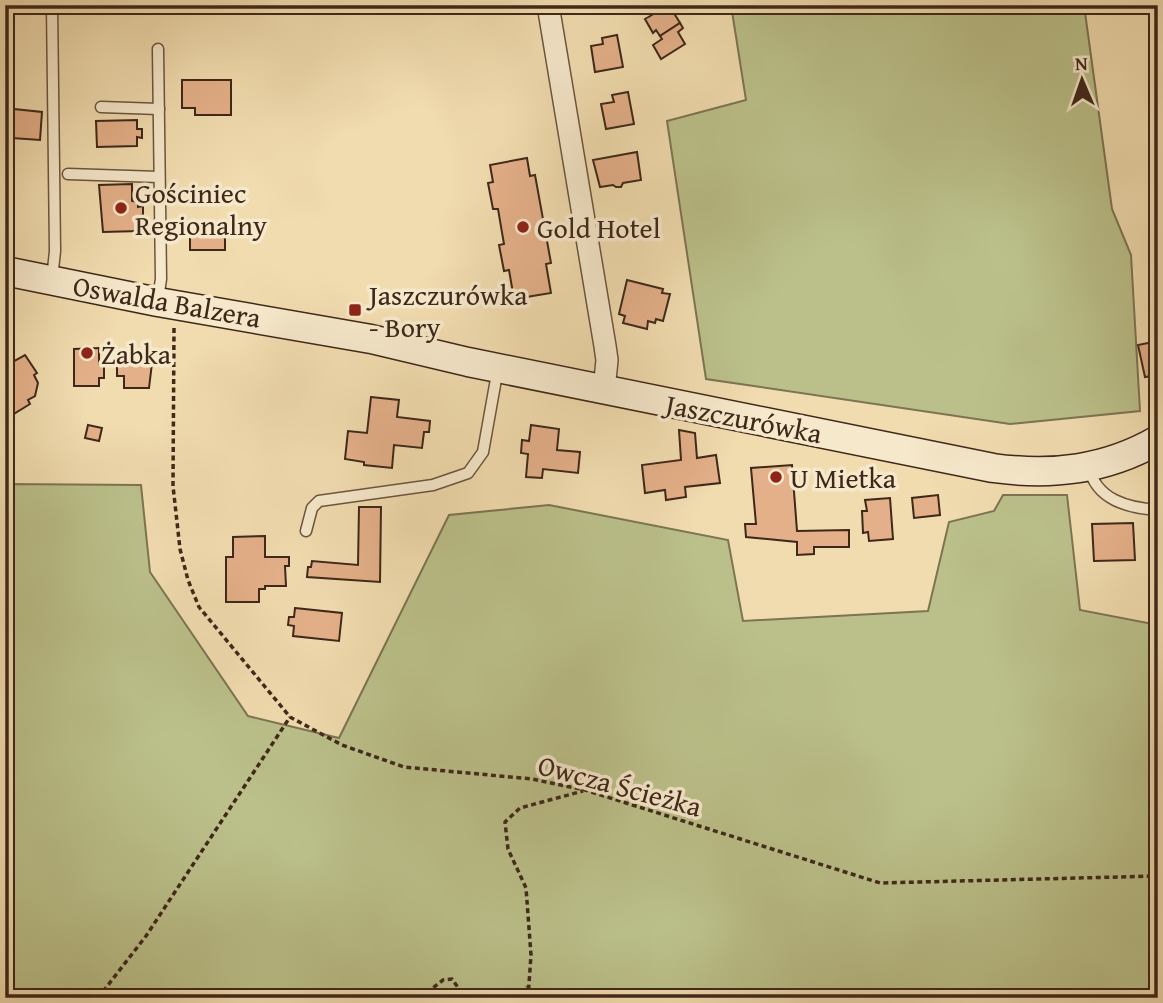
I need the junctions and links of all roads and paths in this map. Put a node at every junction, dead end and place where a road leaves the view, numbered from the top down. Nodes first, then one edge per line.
1 (52, 5) edge
2 (548, 5) edge
3 (158, 48) dead end
4 (101, 107) dead end
5 (159, 109) junction
6 (68, 174) dead end
7 (159, 177) junction
8 (5, 271) edge
9 (52, 280) junction
10 (167, 303) junction
11 (329, 331) joint
12 (498, 368) junction
13 (604, 390) junction
14 (1158, 440) edge
15 (1089, 467) junction
16 (1158, 510) edge
17 (306, 531) dead end
18 (290, 717) junction
19 (585, 790) junction
20 (1158, 876) edge
21 (527, 987) junction
22 (99, 998) edge
23 (419, 998) edge
24 (460, 998) edge
25 (513, 998) edge
26 (528, 998) edge

1 - 9 lane
2 - 13 street
3 - 5 lane
4 - 5 lane
5 - 7 lane
6 - 7 lane
7 - 10 lane
8 - 9 street, Oswalda Balzera
9 - 10 street, Oswalda Balzera
10 - 11 street, Oswalda Balzera
10 - 18 path
11 - 12 street, Jaszczurówka
12 - 13 street, Jaszczurówka
12 - 17 lane
13 - 15 street, Jaszczurówka
14 - 15 street, Jaszczurówka
15 - 16 lane
18 - 19 path, Owcza Ścieżka
18 - 22 path
19 - 20 path, Owcza Ścieżka
19 - 21 path
21 - 25 path
21 - 26 path
23 - 24 path

